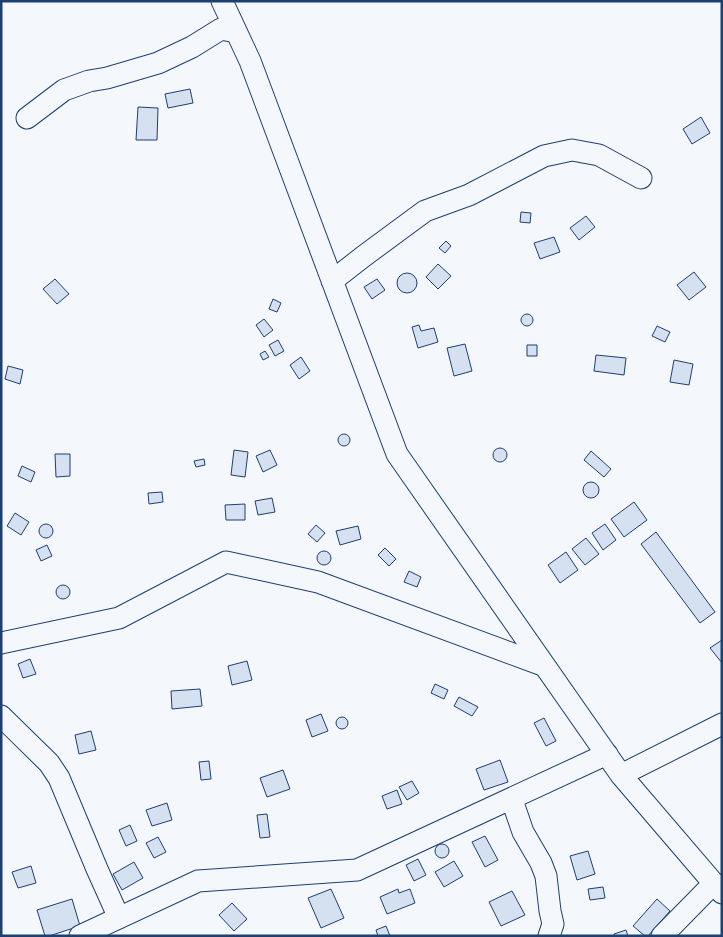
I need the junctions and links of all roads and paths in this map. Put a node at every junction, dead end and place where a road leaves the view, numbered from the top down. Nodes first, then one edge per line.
1 (222, 1) edge
2 (236, 32) junction
3 (27, 118) dead end
4 (641, 178) dead end
5 (332, 281) junction
6 (1, 644) edge
7 (546, 666) junction
8 (1, 716) edge
9 (722, 724) edge
10 (607, 754) junction
11 (621, 775) junction
12 (510, 799) junction
13 (718, 888) edge
14 (119, 918) junction
15 (80, 936) edge
16 (549, 936) edge
17 (662, 936) edge

1 - 2 street
2 - 3 street
2 - 5 street
4 - 5 street
5 - 7 street
6 - 7 street
7 - 10 street
8 - 14 street
9 - 11 street
10 - 11 street
10 - 12 street
11 - 13 street
12 - 14 street
12 - 16 street
13 - 17 street
14 - 15 street

